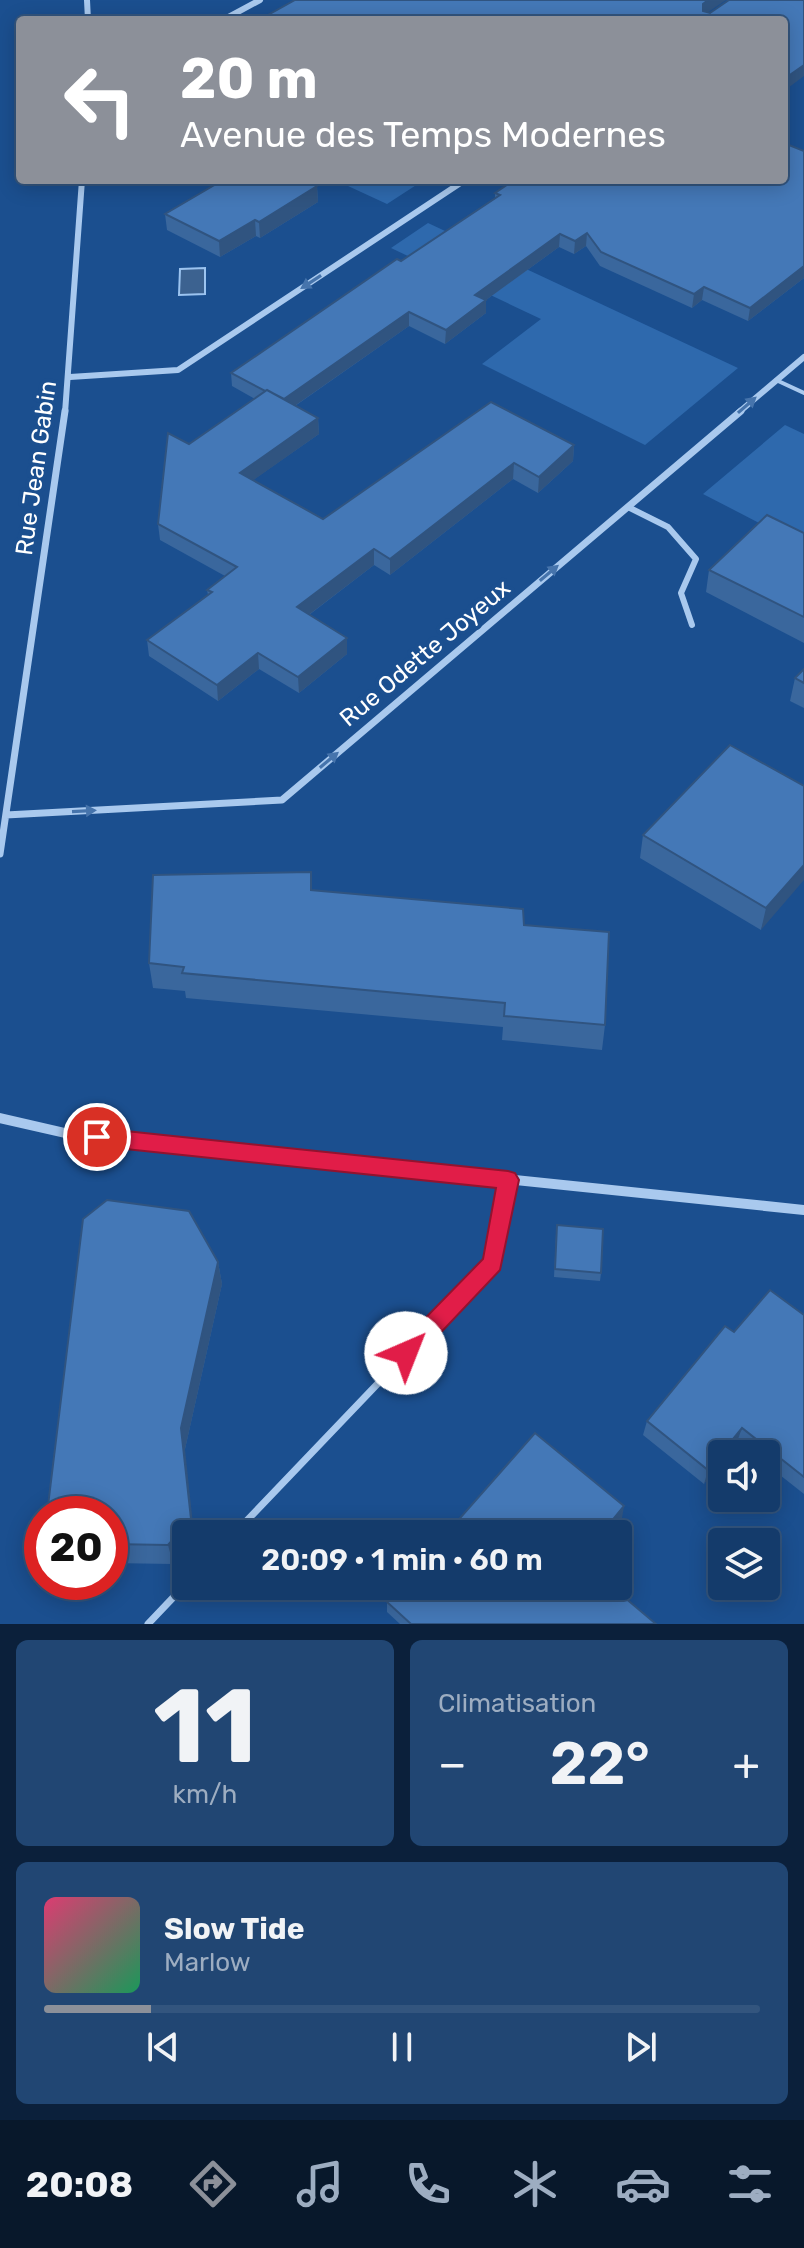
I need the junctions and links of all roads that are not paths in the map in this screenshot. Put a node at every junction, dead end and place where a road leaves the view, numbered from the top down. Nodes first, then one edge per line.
1 (260, 0) edge
2 (230, 16) edge
3 (82, 184) edge
4 (459, 184) edge
5 (804, 357) edge
6 (70, 377) junction
7 (776, 380) junction
8 (804, 393) edge
9 (628, 507) junction
10 (692, 625) dead end
11 (6, 815) junction
12 (0, 854) edge
13 (0, 1118) edge
14 (508, 1180) junction
15 (804, 1210) edge
16 (247, 1520) edge
17 (172, 1599) edge
18 (148, 1624) edge

1 - 2 street
3 - 6 street, Rue Jean Gabin
4 -> 6 street
5 - 7 street, Rue Odette Joyeux
6 - 11 street, Rue Jean Gabin
7 - 8 lane
9 -> 7 street, Rue Odette Joyeux
9 - 10 lane
11 -> 9 street, Rue Odette Joyeux
11 - 12 street, Rue Jean Gabin
13 - 14 street
14 - 15 street
14 - 16 lane
17 - 18 lane

